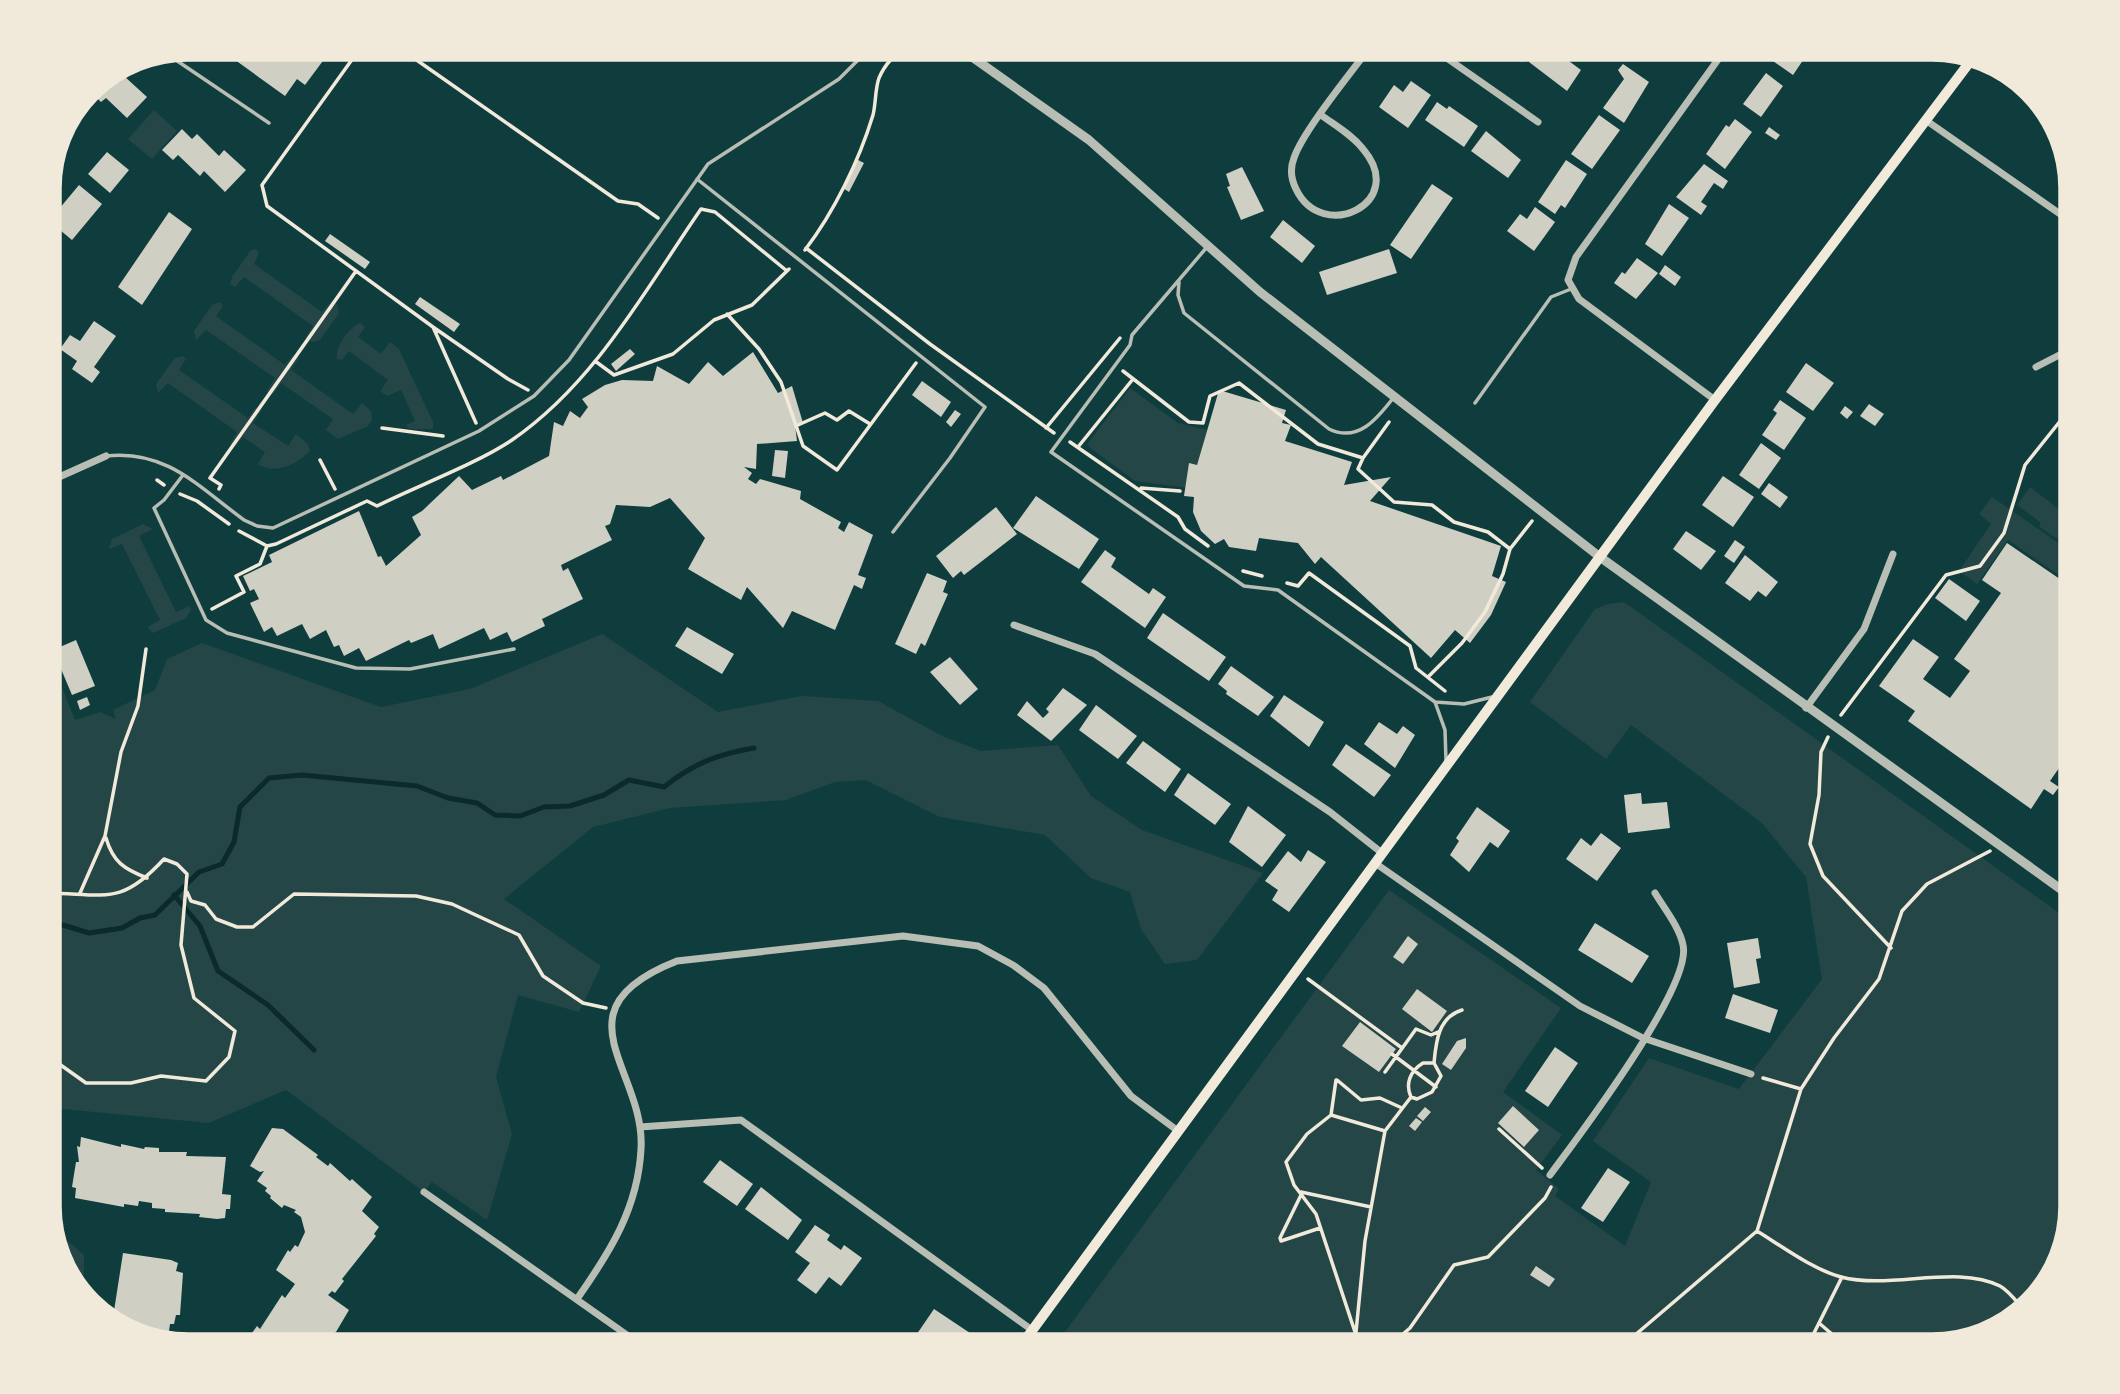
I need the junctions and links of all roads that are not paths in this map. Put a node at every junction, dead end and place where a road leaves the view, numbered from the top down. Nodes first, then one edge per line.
1 (860, 59) edge
2 (975, 59) edge
3 (1361, 59) edge
4 (1448, 59) edge
5 (1718, 59) edge
6 (176, 60) edge
7 (1968, 65) edge
8 (1321, 115) junction
9 (1927, 121) junction
10 (1538, 122) dead end
11 (269, 123) dead end
12 (696, 179) junction
13 (2060, 214) edge
14 (1207, 247) junction
15 (1179, 282) junction
16 (1572, 289) junction
17 (2060, 355) edge
18 (2036, 367) dead end
19 (1394, 397) junction
20 (1715, 400) junction
21 (1475, 403) dead end
22 (106, 456) joint
23 (183, 475) junction
24 (60, 477) edge
25 (893, 532) dead end
26 (1892, 554) dead end
27 (1600, 557) junction
28 (1014, 625) dead end
29 (514, 649) dead end
30 (1497, 696) junction
31 (1435, 702) junction
32 (1806, 708) junction
33 (1446, 766) junction
34 (1382, 853) junction
35 (1375, 863) junction
36 (2060, 889) edge
37 (1655, 892) dead end
38 (1643, 1038) junction
39 (1751, 1074) road end
40 (640, 1127) junction
41 (1178, 1131) junction
42 (1550, 1175) road end
43 (424, 1192) dead end
44 (577, 1299) junction
45 (1032, 1330) junction
46 (626, 1334) edge
47 (1029, 1334) edge

1 - 12 lane
2 - 14 street
3 - 8 street
4 - 10 street
5 - 16 street
6 - 11 lane
7 - 9 main road
8 - 8 street
9 - 13 street
9 - 20 main road
12 - 23 lane
12 - 25 lane
14 - 15 lane
14 - 19 street
15 - 19 lane
15 - 31 lane
16 - 20 street
16 - 21 lane
17 - 18 street
19 - 27 street
20 - 27 main road
22 - 23 lane
22 - 24 street
23 - 29 lane
26 - 32 street
27 - 30 main road
27 - 32 street
28 - 34 street
30 - 31 lane
30 - 33 main road
31 - 33 lane
32 - 36 street
33 - 34 main road
34 - 35 main road
35 - 38 street
35 - 41 main road
37 - 38 street
38 - 39 street
38 - 42 street
40 - 41 street
40 - 44 street
40 - 45 street
41 - 45 main road
43 - 44 street
44 - 46 street
45 - 47 main road

